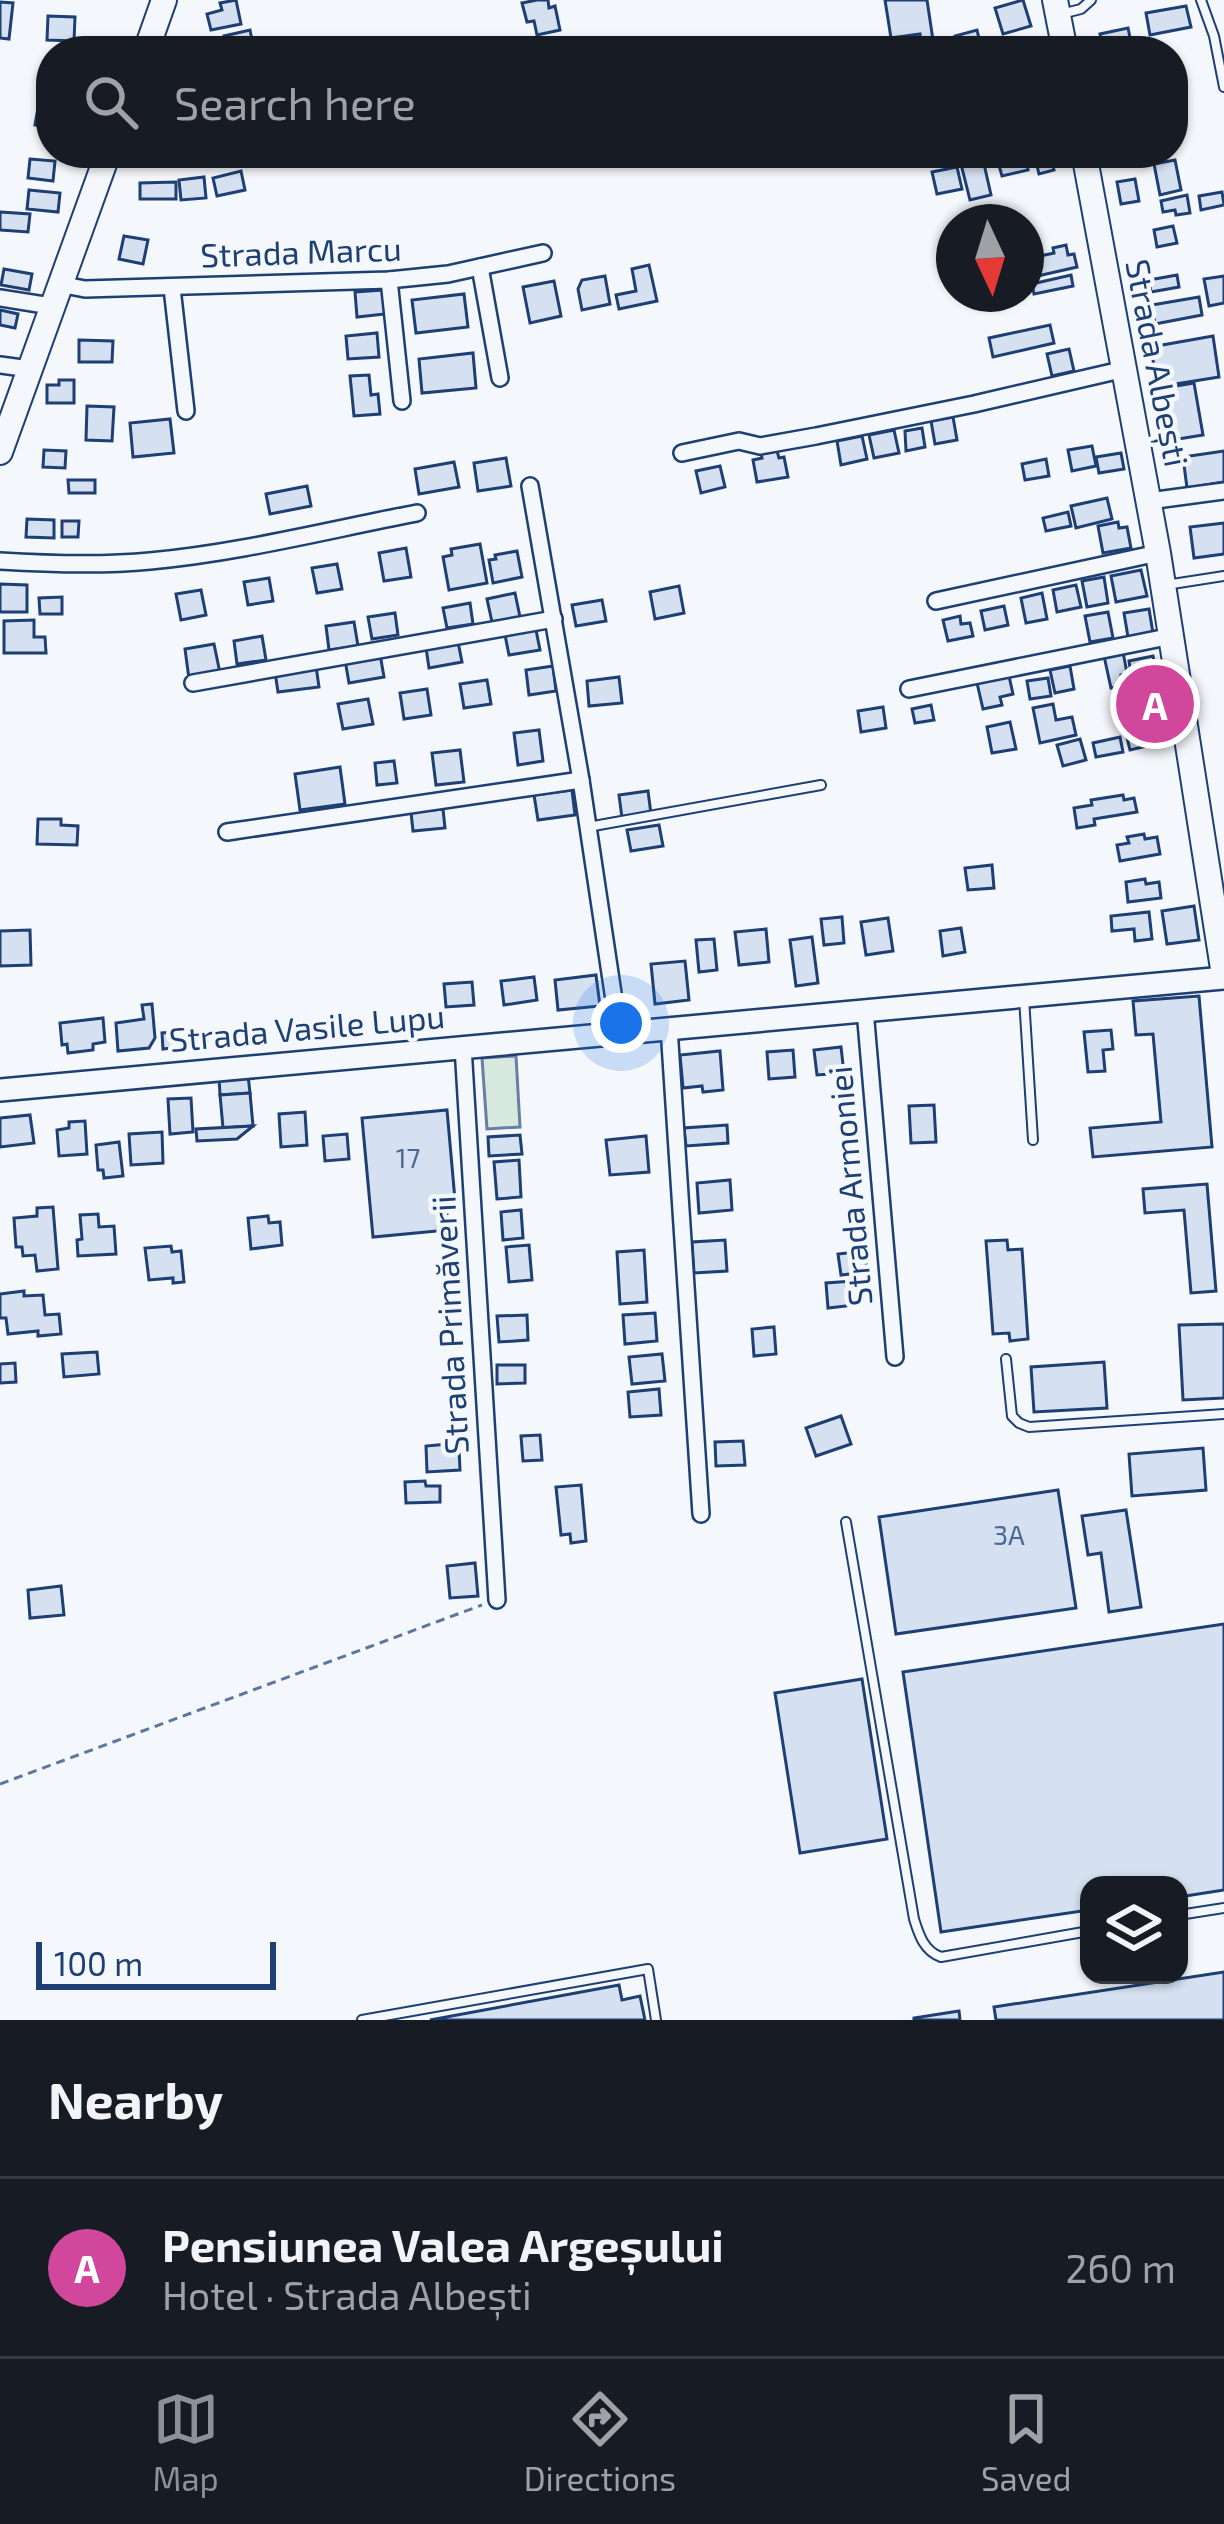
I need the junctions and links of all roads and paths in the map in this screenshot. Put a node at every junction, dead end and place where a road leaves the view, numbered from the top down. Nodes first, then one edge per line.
1 (164, 0) edge
2 (1090, 0) edge
3 (1201, 0) edge
4 (1056, 7) edge
5 (151, 36) edge
6 (1224, 87) edge
7 (103, 168) edge
8 (1087, 168) edge
9 (543, 253) dead end
10 (480, 267) junction
11 (389, 280) junction
12 (172, 287) junction
13 (56, 295) junction
14 (0, 298) edge
15 (0, 365) edge
16 (29, 369) junction
17 (1125, 369) junction
18 (500, 378) dead end
19 (402, 400) dead end
20 (186, 411) dead end
21 (0, 452) edge
22 (682, 453) dead end
23 (530, 486) dead end
24 (1224, 491) edge
25 (1149, 501) junction
26 (416, 513) dead end
27 (1158, 553) junction
28 (0, 560) edge
29 (1224, 576) edge
30 (1164, 585) junction
31 (936, 602) dead end
32 (554, 620) junction
33 (1172, 636) junction
34 (193, 682) dead end
35 (909, 689) dead end
36 (581, 780) junction
37 (821, 785) dead end
38 (588, 827) junction
39 (227, 832) dead end
40 (1224, 976) edge
41 (1024, 996) junction
42 (865, 1010) junction
43 (669, 1028) junction
44 (619, 1033) junction
45 (463, 1047) junction
46 (0, 1090) edge
47 (1033, 1140) dead end
48 (895, 1357) dead end
49 (1006, 1358) dead end
50 (1224, 1414) edge
51 (701, 1514) dead end
52 (846, 1522) dead end
53 (497, 1600) joint
54 (0, 1784) edge
55 (1224, 1907) edge
56 (1188, 1914) edge
57 (1080, 1933) edge
58 (362, 2020) edge
59 (656, 2020) edge

1 - 5 main road
2 - 4 lane
3 - 6 lane
7 - 13 main road
8 - 17 main road, Strada Albești
9 - 10 street, Strada Marcu
10 - 11 street, Strada Marcu
10 - 18 street
11 - 12 street, Strada Marcu
11 - 19 street
12 - 13 street, Strada Marcu
12 - 20 street
13 - 14 street, Strada Marcu
13 - 16 main road
15 - 16 street
16 - 21 main road
17 - 22 street
17 - 25 main road, Strada Albești
23 - 32 street
24 - 25 street
25 - 27 main road, Strada Albești
26 - 28 street
27 - 30 main road, Strada Albești
27 - 31 street
29 - 30 lane
30 - 33 main road, Strada Albești
32 - 34 street
32 - 36 street
33 - 35 street
33 - 40 main road, Strada Albești
36 - 38 street
36 - 39 street
37 - 38 lane
38 - 44 street
40 - 41 main road, Strada Vasile Lupu
41 - 42 main road, Strada Vasile Lupu
41 - 47 lane
42 - 43 main road, Strada Vasile Lupu
42 - 48 street, Strada Armoniei
43 - 44 main road, Strada Vasile Lupu
43 - 51 street
44 - 45 main road, Strada Vasile Lupu
45 - 46 main road, Strada Vasile Lupu
45 - 53 street, Strada Primăverii
49 - 50 lane
52 - 57 lane
53 - 54 path
55 - 56 lane
58 - 59 lane

